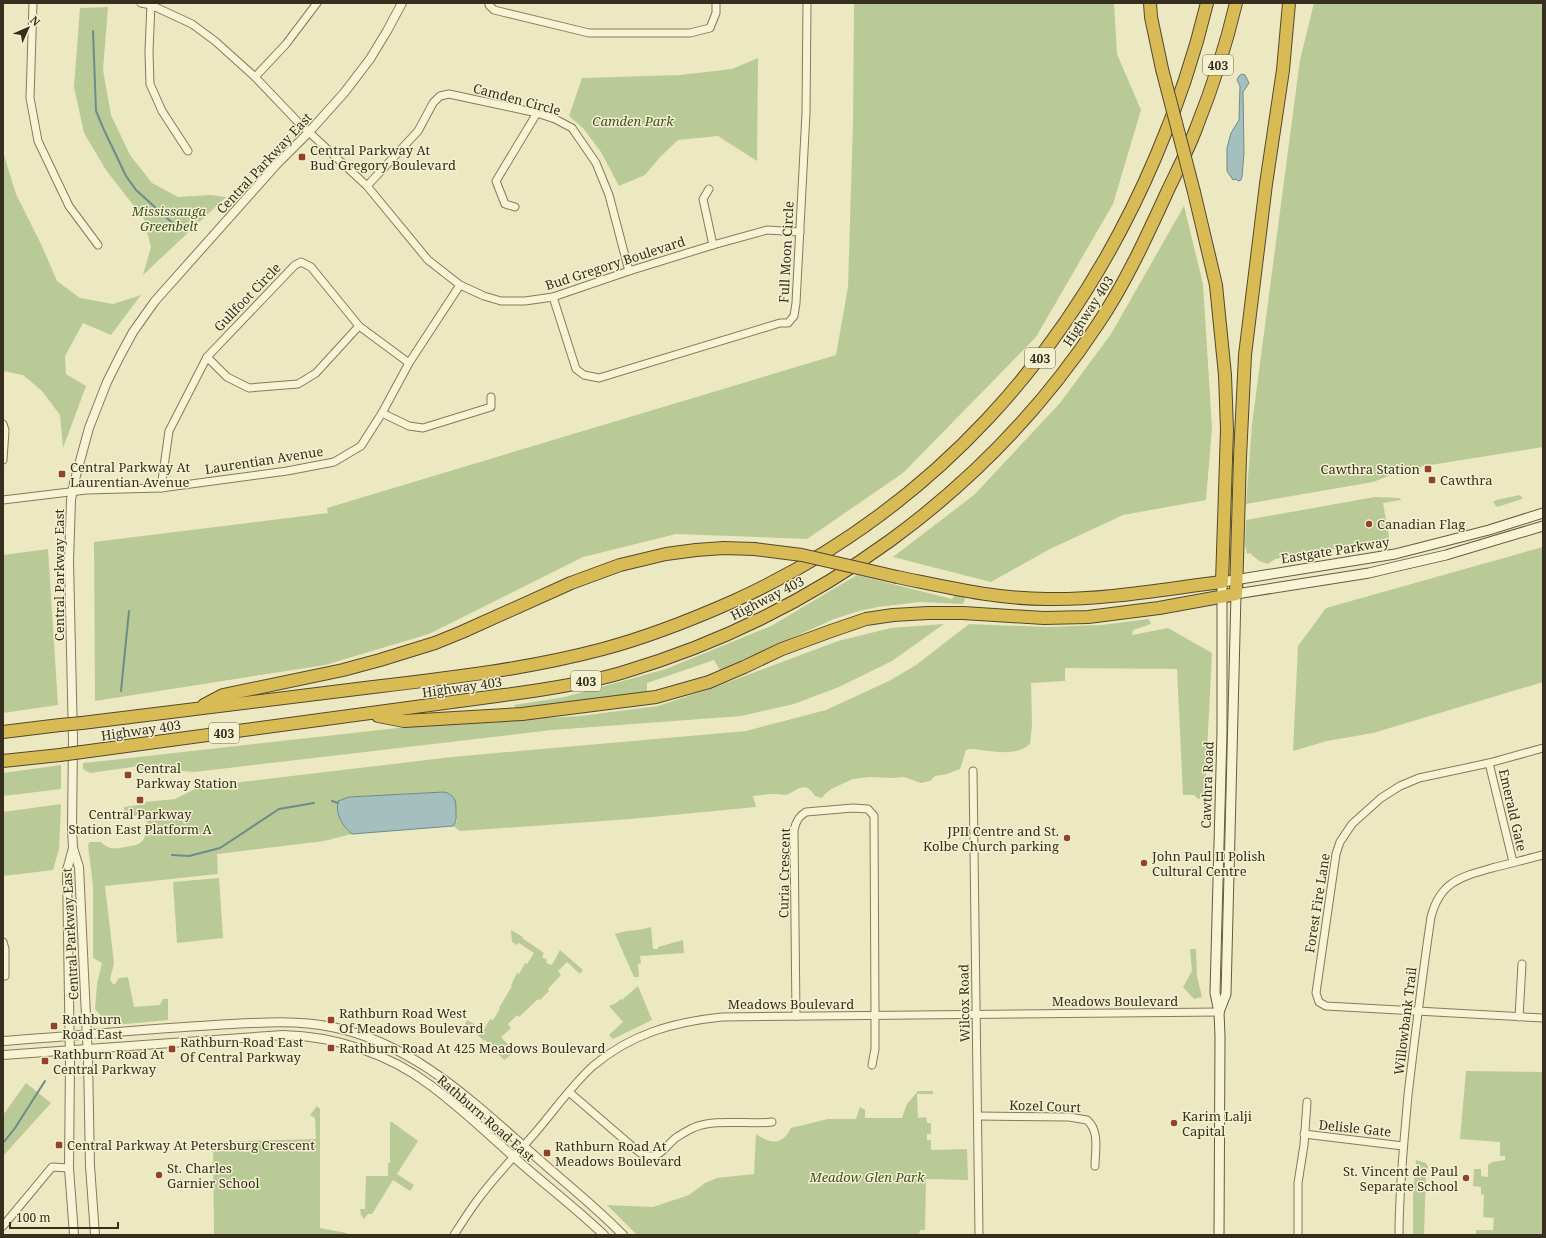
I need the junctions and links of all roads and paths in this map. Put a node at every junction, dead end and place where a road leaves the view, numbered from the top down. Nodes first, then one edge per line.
1 (33, 3) edge
2 (141, 3) edge
3 (316, 3) edge
4 (402, 3) edge
5 (489, 3) edge
6 (716, 3) edge
7 (807, 3) edge
8 (1150, 3) edge
9 (1207, 3) edge
10 (1236, 3) edge
11 (1289, 3) edge
12 (1298, 3) edge
13 (151, 4) edge
14 (1283, 70) junction
15 (255, 77) junction
16 (537, 114) junction
17 (309, 132) junction
18 (188, 151) dead end
19 (367, 186) junction
20 (709, 189) dead end
21 (515, 207) dead end
22 (800, 232) junction
23 (713, 245) junction
24 (98, 246) dead end
25 (629, 271) junction
26 (460, 285) junction
27 (553, 297) junction
28 (359, 326) junction
29 (207, 357) junction
30 (409, 363) junction
31 (491, 397) dead end
32 (382, 412) junction
33 (3, 424) edge
34 (3, 460) edge
35 (161, 488) junction
36 (73, 492) junction
37 (3, 500) edge
38 (1543, 513) edge
39 (1543, 526) edge
40 (1236, 579) junction
41 (1222, 582) junction
42 (1236, 594) junction
43 (1221, 597) junction
44 (198, 708) junction
45 (364, 714) junction
46 (3, 732) edge
47 (1543, 748) edge
48 (3, 762) edge
49 (1489, 763) junction
50 (973, 771) dead end
51 (74, 848) junction
52 (1543, 855) edge
53 (1513, 862) junction
54 (3, 942) edge
55 (1522, 964) dead end
56 (5, 976) dead end
57 (1219, 1012) junction
58 (1417, 1012) junction
59 (976, 1014) junction
60 (876, 1015) junction
61 (796, 1016) junction
62 (1519, 1017) junction
63 (1543, 1018) edge
64 (86, 1035) junction
65 (69, 1036) junction
66 (3, 1041) edge
67 (87, 1049) junction
68 (69, 1050) junction
69 (3, 1055) edge
70 (872, 1065) dead end
71 (569, 1092) junction
72 (1307, 1102) dead end
73 (978, 1116) junction
74 (772, 1122) dead end
75 (1304, 1134) junction
76 (523, 1146) junction
77 (1403, 1146) junction
78 (514, 1157) junction
79 (1095, 1166) dead end
80 (68, 1168) junction
81 (3, 1226) edge
82 (74, 1235) edge
83 (95, 1235) edge
84 (454, 1235) edge
85 (604, 1235) edge
86 (623, 1235) edge
87 (979, 1235) edge
88 (1220, 1235) edge
89 (1298, 1235) edge
90 (1399, 1235) edge

1 - 24 street
2 - 13 street, Bud Gregory Boulevard
3 - 15 street
4 - 17 street, Central Parkway East
5 - 6 street
7 - 22 street, Full Moon Circle
8 - 41 highway, bridge
9 - 44 highway, Highway 403 / 403
10 - 45 highway, Highway 403 / 403
11 - 14 highway
12 - 14 highway
13 - 15 street, Bud Gregory Boulevard
13 - 18 street
14 - 40 highway
15 - 17 street, Bud Gregory Boulevard
16 - 19 street, Camden Circle
16 - 21 street
16 - 25 street, Camden Circle
17 - 19 street, Bud Gregory Boulevard
17 - 36 street, Central Parkway East
19 - 26 street, Bud Gregory Boulevard
20 - 23 street
22 - 23 street, Bud Gregory Boulevard
22 - 27 street, Full Moon Circle
23 - 25 street, Bud Gregory Boulevard
25 - 27 street, Bud Gregory Boulevard
26 - 27 street, Bud Gregory Boulevard
26 - 30 street, Laurentian Avenue
28 - 29 street
28 - 29 street, Gullfoot Circle
28 - 30 street, Gullfoot Circle
29 - 35 street, Gullfoot Circle
30 - 32 street, Laurentian Avenue
31 - 32 street
32 - 35 street, Laurentian Avenue
33 - 34 street
35 - 36 street, Laurentian Avenue
36 - 37 street, Laurentian Avenue
36 - 51 street, Central Parkway East
38 - 40 main road, Eastgate Parkway
39 - 42 main road, Eastgate Parkway
40 - 41 main road, Eastgate Parkway
40 - 42 highway
41 - 43 main road, Cawthra Road
41 - 44 highway, bridge
42 - 43 highway
42 - 57 main road, Cawthra Road
43 - 45 highway
43 - 57 main road, Cawthra Road
44 - 46 highway, Highway 403 / 403, bridge
45 - 48 highway, Highway 403 / 403, bridge
47 - 49 street, Forest Fire Lane
49 - 53 street, Emerald Gate
49 - 58 street, Forest Fire Lane
50 - 59 street, Wilcox Road
51 - 64 street, Central Parkway East
51 - 65 street, Central Parkway East
52 - 53 street
53 - 58 street, Willowbank Trail
54 - 56 street
55 - 62 street
57 - 59 street, Meadows Boulevard
57 - 88 main road, Cawthra Road
58 - 62 street
58 - 77 street, Willowbank Trail
59 - 60 street, Meadows Boulevard
59 - 73 street, Wilcox Road
60 - 61 street, Meadows Boulevard
60 - 61 street, Curia Crescent
60 - 70 street, Curia Crescent
61 - 71 street, Meadows Boulevard
62 - 63 street
64 - 65 street, Rathburn Road East
64 - 67 street, Central Parkway East
64 - 76 street, Rathburn Road East
65 - 66 street, Rathburn Road East
65 - 68 street, Central Parkway East
67 - 68 street, Rathburn Road East
67 - 78 street, Rathburn Road East
67 - 83 street, Central Parkway East
68 - 69 street, Rathburn Road East
68 - 80 street, Central Parkway East
71 - 74 street
71 - 76 street, Meadows Boulevard
72 - 75 street
73 - 79 street, Kozel Court
73 - 87 street, Wilcox Road
75 - 77 street, Delisle Gate
75 - 89 street
76 - 78 street, Meadows Boulevard
76 - 86 street, Rathburn Road East
77 - 90 street, Willowbank Trail
78 - 84 street, Meadows Boulevard
78 - 85 street, Rathburn Road East
80 - 81 street
80 - 82 street, Central Parkway East

